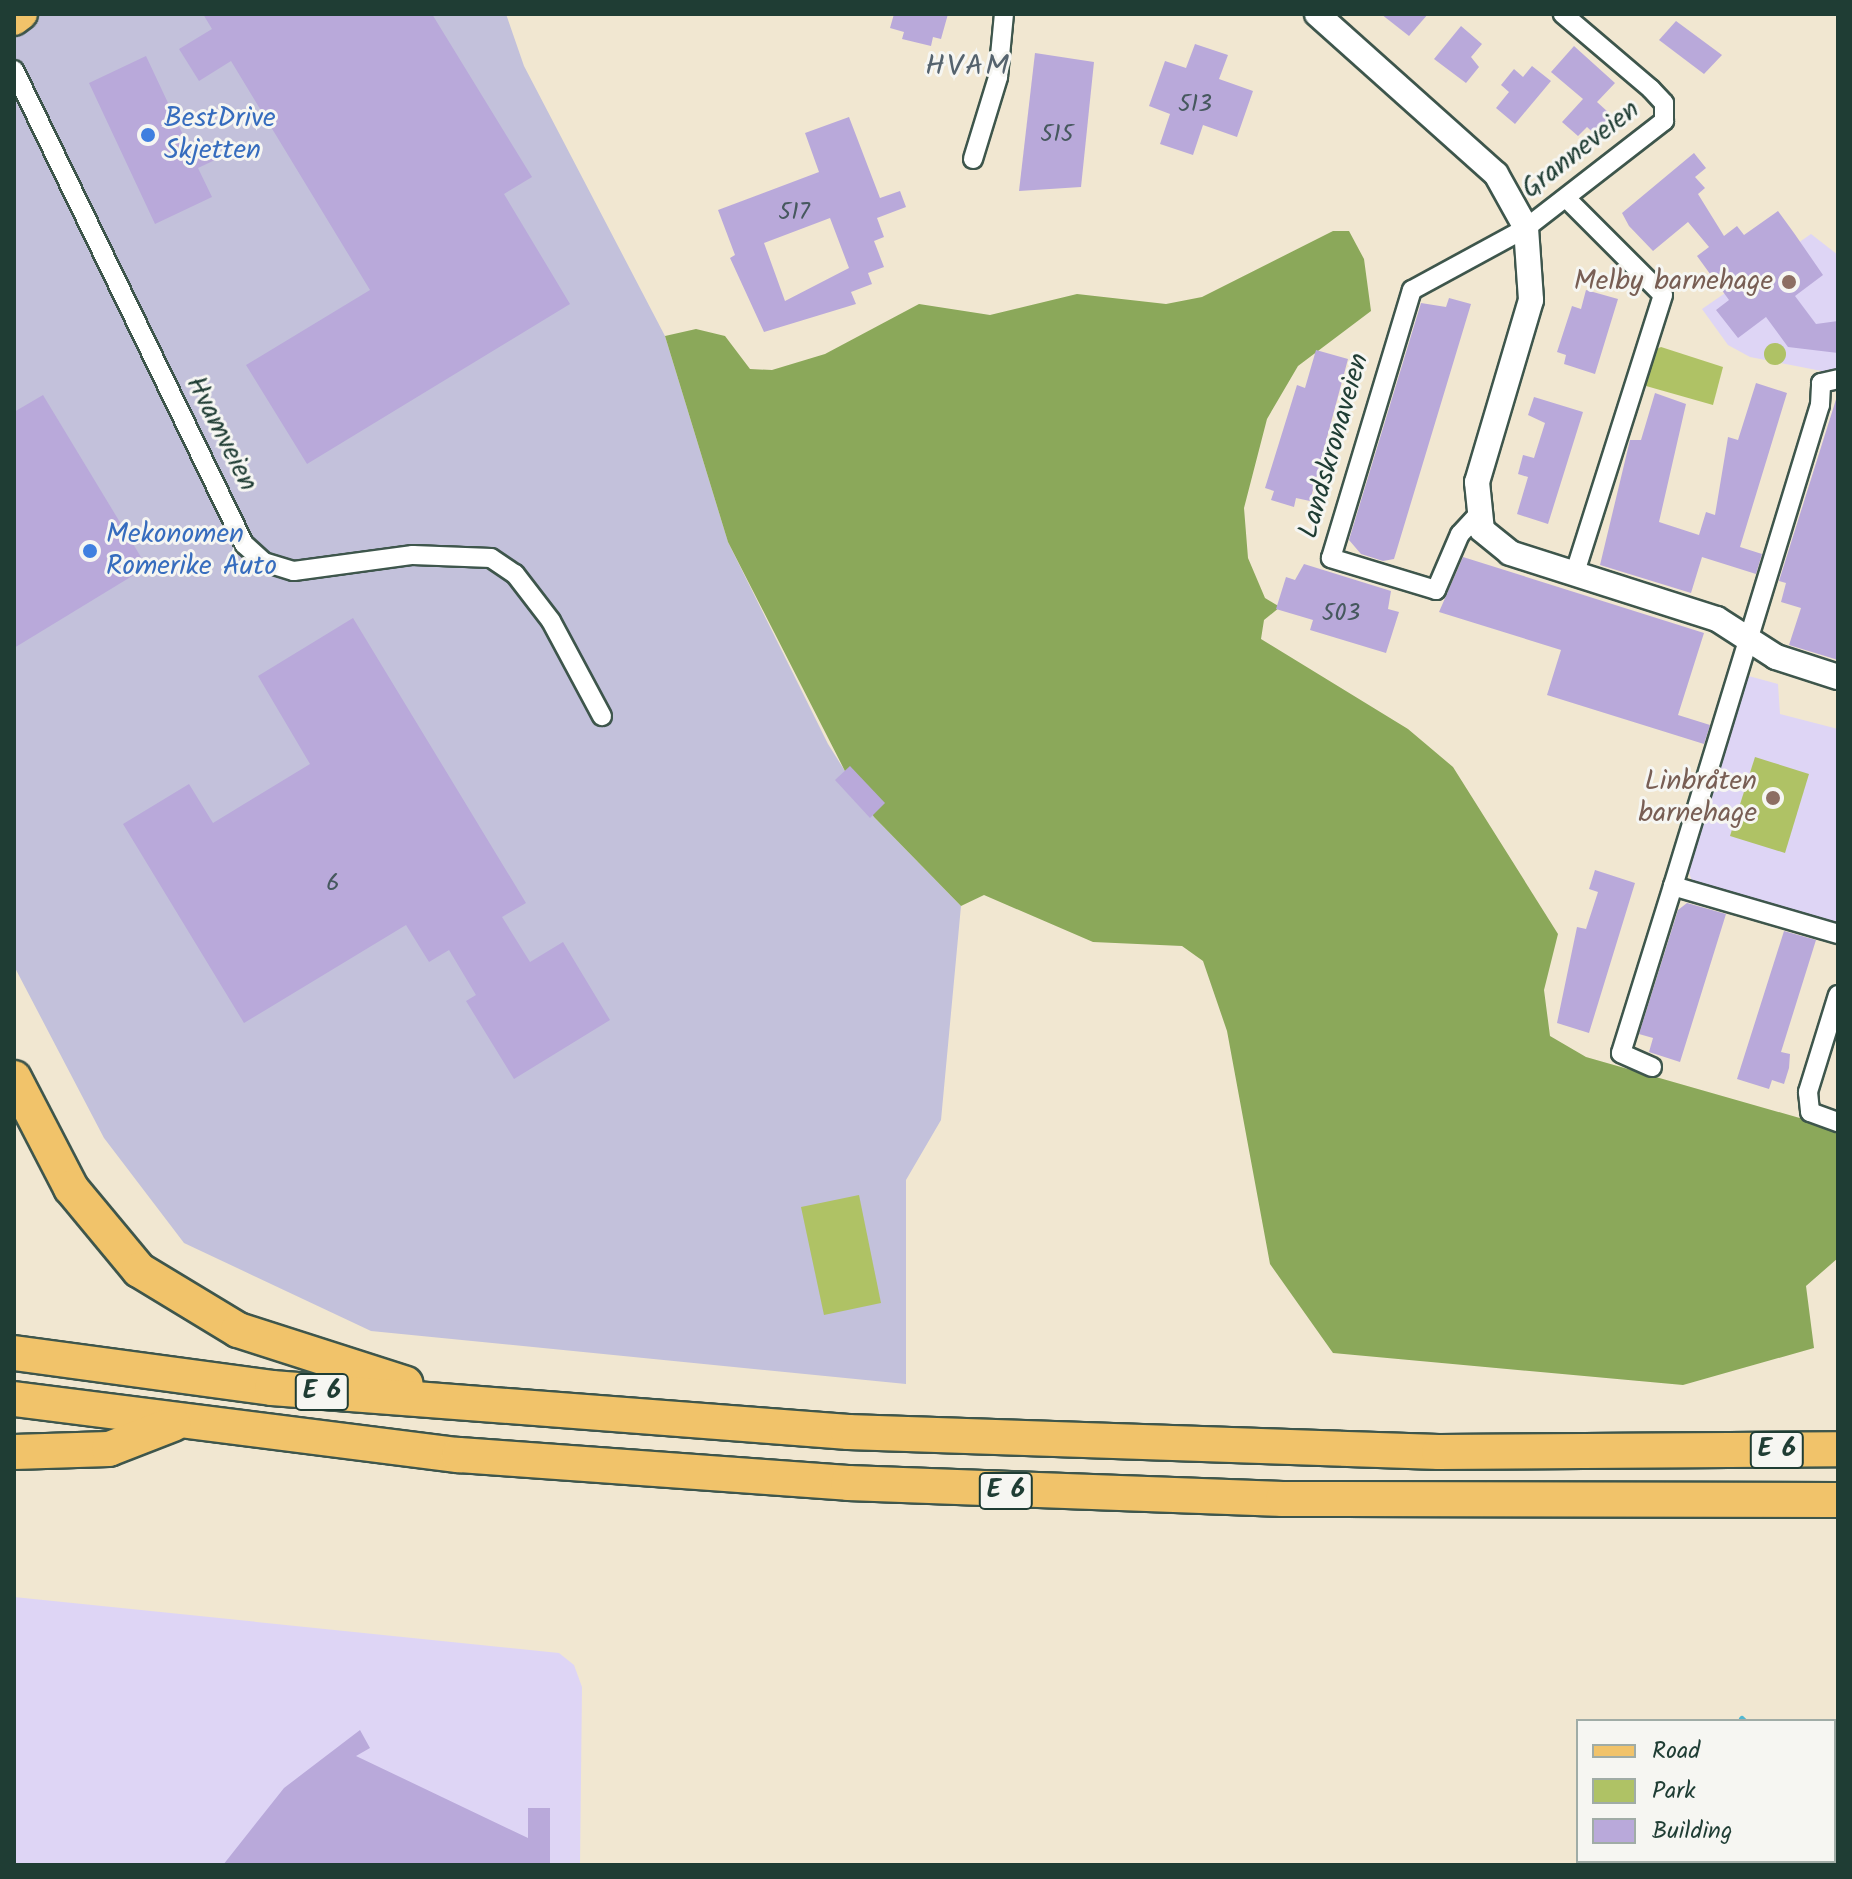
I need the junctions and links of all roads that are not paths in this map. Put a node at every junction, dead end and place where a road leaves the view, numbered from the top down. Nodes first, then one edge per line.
1 (22, 14) edge
2 (1004, 14) edge
3 (1317, 14) edge
4 (1563, 14) edge
5 (14, 20) edge
6 (14, 70) edge
7 (973, 159) dead end
8 (1566, 198) junction
9 (1526, 228) junction
10 (1838, 379) edge
11 (1476, 517) junction
12 (1575, 573) junction
13 (1749, 639) junction
14 (1838, 677) edge
15 (602, 716) dead end
16 (1673, 886) junction
17 (1838, 934) edge
18 (1838, 995) edge
19 (1652, 1067) dead end
20 (14, 1078) edge
21 (1838, 1122) edge
22 (14, 1353) edge
23 (14, 1399) edge
24 (488, 1407) junction
25 (177, 1423) junction
26 (1838, 1449) edge
27 (14, 1452) edge
28 (1838, 1500) edge

1 - 5 main road
2 - 7 street
3 - 9 street
4 - 8 street, Granneveien
6 - 15 street, Hvamveien
8 - 9 street, Granneveien
8 - 12 street
9 - 11 street
9 - 11 street, Landskronaveien
10 - 13 street
11 - 12 street
12 - 13 street
13 - 14 street
13 - 16 street
16 - 17 street
16 - 19 street
18 - 21 street
20 - 24 highway
22 - 24 highway, E 6
23 - 25 highway, E 6
24 - 26 highway, E 6
25 - 27 highway, E 6
25 - 28 highway, E 6

